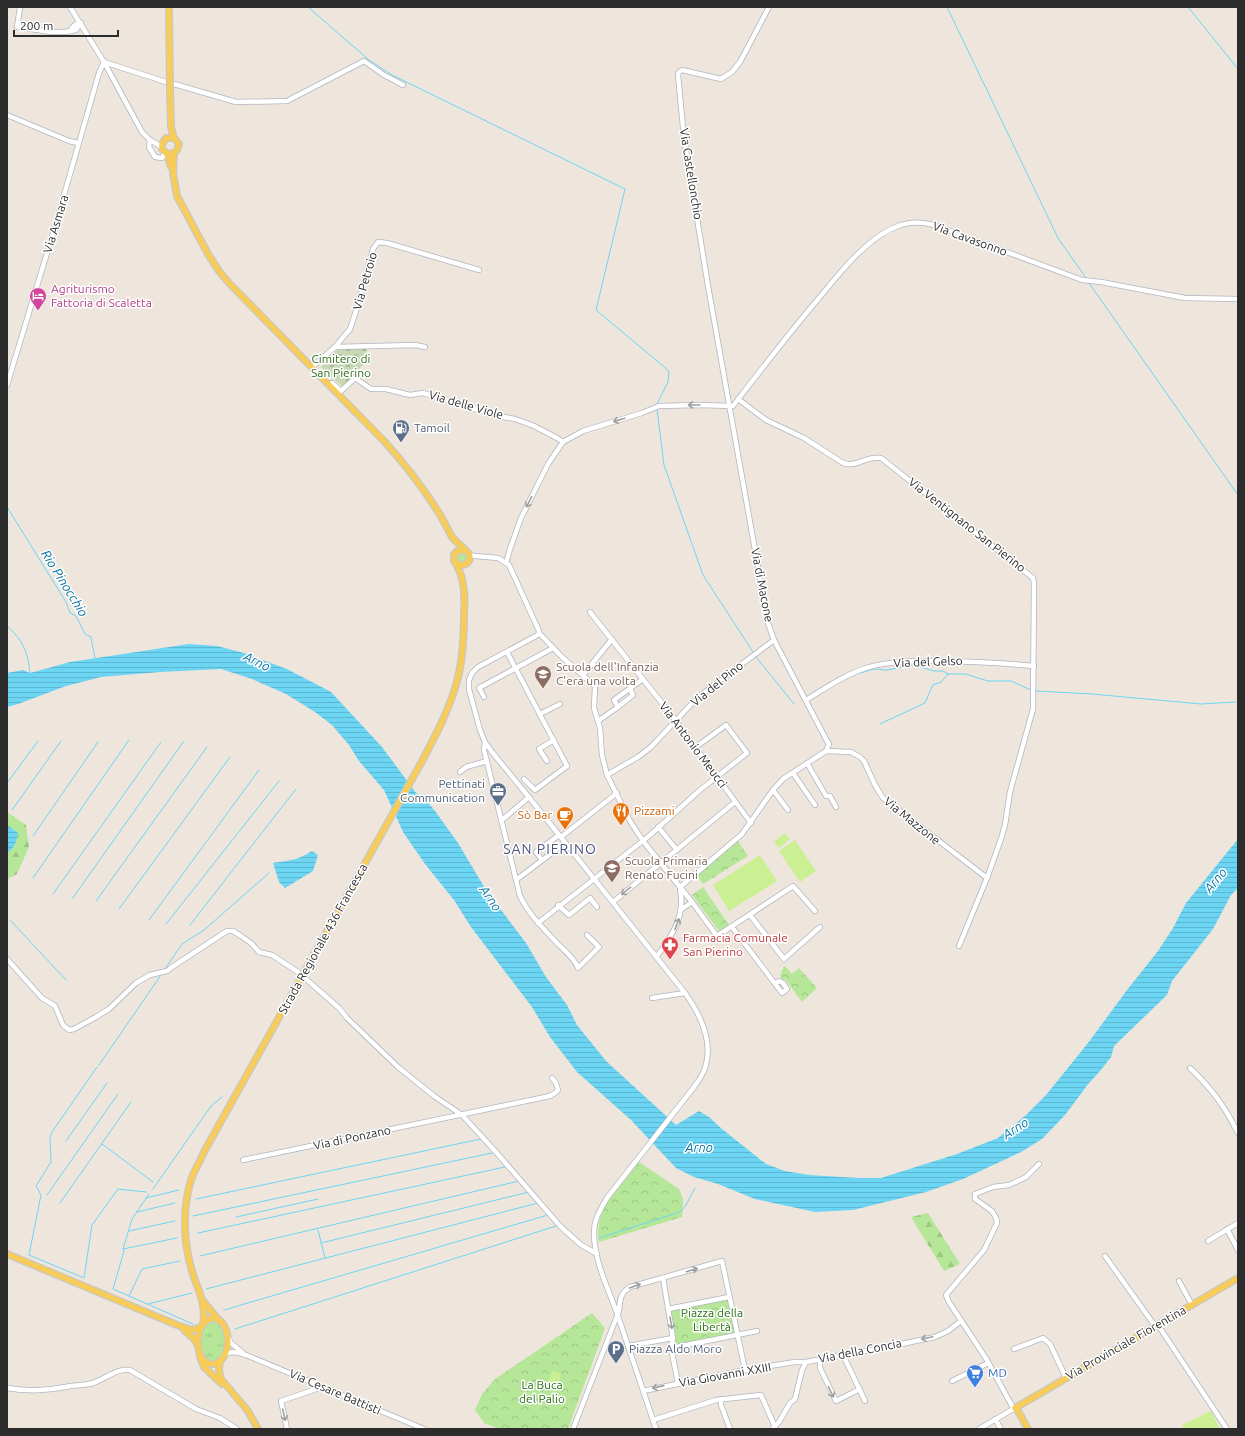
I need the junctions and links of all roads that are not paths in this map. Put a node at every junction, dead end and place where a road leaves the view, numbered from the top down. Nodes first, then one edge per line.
1 (20, 7) edge
2 (70, 7) edge
3 (169, 7) edge
4 (769, 7) edge
5 (73, 12) junction
6 (80, 23) junction
7 (75, 28) junction
8 (84, 29) junction
9 (104, 62) junction
10 (166, 82) dead end
11 (174, 84) dead end
12 (403, 85) dead end
13 (7, 115) edge
14 (170, 120) junction
15 (174, 138) junction
16 (166, 139) junction
17 (150, 140) junction
18 (78, 143) junction
19 (165, 151) junction
20 (174, 153) junction
21 (173, 173) junction
22 (479, 270) dead end
23 (1238, 299) edge
24 (335, 347) junction
25 (425, 347) dead end
26 (311, 368) junction
27 (7, 385) edge
28 (329, 386) junction
29 (738, 399) junction
30 (730, 406) junction
31 (563, 442) junction
32 (452, 537) junction
33 (464, 550) junction
34 (454, 554) junction
35 (469, 555) junction
36 (484, 557) junction
37 (468, 563) junction
38 (506, 563) junction
39 (456, 564) junction
40 (463, 579) junction
41 (590, 612) dead end
42 (539, 633) junction
43 (612, 639) junction
44 (774, 640) junction
45 (553, 648) junction
46 (507, 652) junction
47 (1034, 666) junction
48 (515, 668) junction
49 (582, 675) junction
50 (643, 679) junction
51 (630, 689) junction
52 (484, 697) dead end
53 (806, 700) junction
54 (560, 704) dead end
55 (618, 707) junction
56 (540, 714) junction
57 (598, 721) junction
58 (676, 721) junction
59 (554, 740) junction
60 (485, 742) junction
61 (696, 748) junction
62 (826, 751) junction
63 (487, 761) junction
64 (547, 761) dead end
65 (808, 763) junction
66 (460, 772) dead end
67 (793, 773) junction
68 (607, 776) junction
69 (717, 776) junction
70 (524, 779) dead end
71 (773, 790) junction
72 (617, 793) junction
73 (530, 797) junction
74 (736, 802) junction
75 (814, 805) dead end
76 (836, 807) dead end
77 (788, 810) dead end
78 (501, 821) junction
79 (751, 823) junction
80 (658, 827) junction
81 (560, 836) junction
82 (643, 840) junction
83 (565, 843) junction
84 (677, 850) junction
85 (542, 860) junction
86 (660, 863) junction
87 (594, 878) junction
88 (987, 878) junction
89 (516, 880) junction
90 (680, 887) junction
91 (613, 902) junction
92 (692, 902) junction
93 (558, 905) junction
94 (598, 907) dead end
95 (682, 909) junction
96 (816, 911) dead end
97 (750, 915) junction
98 (538, 923) junction
99 (732, 927) junction
100 (820, 927) dead end
101 (587, 935) dead end
102 (959, 946) dead end
103 (656, 956) junction
104 (7, 959) edge
105 (298, 972) dead end
106 (306, 979) dead end
107 (775, 983) dead end
108 (685, 993) junction
109 (652, 998) dead end
110 (1190, 1068) dead end
111 (552, 1078) dead end
112 (462, 1115) junction
113 (1238, 1133) edge
114 (243, 1160) dead end
115 (1039, 1164) dead end
116 (1238, 1223) edge
117 (1228, 1229) junction
118 (1208, 1241) dead end
119 (1238, 1250) edge
120 (7, 1254) edge
121 (597, 1254) junction
122 (1105, 1256) dead end
123 (663, 1278) junction
124 (1238, 1278) edge
125 (1178, 1281) dead end
126 (201, 1297) junction
127 (729, 1297) junction
128 (1192, 1305) junction
129 (668, 1309) junction
130 (617, 1314) junction
131 (219, 1320) junction
132 (961, 1321) junction
133 (177, 1325) junction
134 (202, 1325) junction
135 (1156, 1325) junction
136 (757, 1331) dead end
137 (227, 1334) junction
138 (737, 1335) junction
139 (673, 1338) junction
140 (638, 1344) junction
141 (628, 1346) junction
142 (671, 1348) junction
143 (199, 1349) junction
144 (1014, 1349) dead end
145 (631, 1353) junction
146 (224, 1355) junction
147 (246, 1355) junction
148 (843, 1355) junction
149 (820, 1359) junction
150 (220, 1361) junction
151 (806, 1362) junction
152 (988, 1363) junction
153 (745, 1370) junction
154 (1066, 1378) junction
155 (952, 1381) dead end
156 (678, 1383) junction
157 (322, 1387) junction
158 (7, 1388) edge
159 (860, 1389) junction
160 (643, 1391) junction
161 (231, 1392) junction
162 (721, 1399) junction
163 (865, 1401) dead end
164 (1014, 1408) junction
165 (995, 1419) junction
166 (653, 1420) junction
167 (774, 1428) edge
168 (236, 1429) edge
169 (258, 1429) edge
170 (288, 1429) edge
171 (424, 1429) edge
172 (573, 1429) edge
173 (656, 1429) edge
174 (730, 1429) edge
175 (979, 1429) edge
176 (1001, 1429) edge
177 (1028, 1429) edge
178 (1228, 1429) edge

1 - 7 street
2 - 5 street
3 - 14 main road, Strada Regionale 436 Francesca, bridge
4 - 30 street, Via Castellonchio
5 - 6 street
5 - 7 street
6 - 7 street
6 - 8 street
7 - 8 street
8 - 9 street
9 - 10 street
9 - 17 street
9 - 18 street, Via Asmara
11 - 12 street
13 - 18 street
14 - 15 main road, Strada Regionale 436 Francesca
14 - 16 main road, Strada Regionale 436 Francesca
15 - 16 main road
15 - 20 main road, Strada Regionale 436 Francesca
16 - 17 street
16 - 19 main road, Strada Regionale 436 Francesca
17 - 19 street
17 - 19 street
18 - 27 street, Via Asmara
19 - 20 main road
19 - 21 main road, Strada Regionale 436 Francesca
20 - 21 main road, Strada Regionale 436 Francesca
21 - 26 main road, Strada Regionale 436 Francesca
22 - 24 street, Via Petroio
23 - 29 street, Via Cavasonno
24 - 25 street
24 - 26 street, Via Petroio
26 - 28 main road, Strada Regionale 436 Francesca
28 - 31 street, Via delle Viole
28 - 32 main road, Strada Regionale 436 Francesca
29 - 30 street, Via Cavasonno
29 - 47 street, Via Ventignano San Pierino
30 -> 31 street
30 - 44 street, Via di Macone
31 -> 38 street
32 - 33 main road, Strada Regionale 436 Francesca
32 - 34 main road, Strada Regionale 436 Francesca
33 - 34 main road
33 - 35 main road, Strada Regionale 436 Francesca
34 - 39 main road, Strada Regionale 436 Francesca
35 - 36 street
35 - 37 main road, Strada Regionale 436 Francesca
36 - 37 street
36 - 38 street
37 - 39 main road
37 - 40 main road, Strada Regionale 436 Francesca
38 - 42 street
39 - 40 main road, Strada Regionale 436 Francesca
40 - 126 main road, Strada Regionale 436 Francesca
41 - 43 street, Via Antonio Meucci
42 - 45 street
42 - 46 street
43 - 49 street
43 - 50 street, Via Antonio Meucci
44 - 53 street, Via di Macone
44 - 58 street, Via del Pino
45 - 48 street
45 - 49 street
46 - 48 street
46 - 60 street
47 - 53 street, Via del Gelso
47 - 88 street, Via Ventignano San Pierino
48 - 52 street
48 - 56 street
49 - 57 street
50 - 51 street
50 - 58 street, Via Antonio Meucci
51 - 55 street
51 - 55 street
53 - 62 street, Via di Macone
54 - 56 street
55 - 57 street
56 - 59 street
57 - 68 street
58 - 61 street, Via Antonio Meucci
58 - 68 street, Via del Pino
59 - 64 street
59 - 70 street
60 - 63 street
60 - 73 street
61 - 69 street, Via Antonio Meucci
61 - 69 street
62 - 65 street
62 - 88 street, Via Mazzone
63 - 66 street
63 - 78 street
65 - 67 street
65 - 76 street
67 - 71 street
67 - 75 street
68 - 72 street
69 - 74 street, Via Antonio Meucci
69 - 80 street
71 - 77 street
71 - 79 street
72 - 81 street
72 - 82 street
73 - 78 street
73 - 81 street
74 - 79 street, Via Antonio Meucci
74 - 84 street
78 - 89 street
79 - 90 street
80 - 82 street
80 - 84 street
81 - 83 street
81 - 85 street
82 - 86 street
82 - 87 street
83 - 85 street
83 - 87 street
84 - 86 street
85 - 89 street
86 - 90 street
86 -> 91 street
87 - 91 street
87 - 93 street
88 - 102 street, Via Ventignano San Pierino
89 - 98 street
90 - 92 street
90 - 95 street
91 - 103 street
92 - 95 street
92 - 99 street
93 - 94 street
93 - 98 street
103 -> 95 street
96 - 97 street
97 - 99 street
97 - 100 street
98 - 101 street
99 - 107 street
103 - 108 street
104 - 105 street
106 - 112 street
108 - 109 street
108 - 121 street
110 - 113 street
111 - 112 street, Via di Ponzano
112 - 114 street, Via di Ponzano
112 - 121 street
115 - 132 street
116 - 117 street
117 - 118 street
117 - 119 street
120 - 133 main road
121 - 130 street
122 - 135 street
123 -> 127 street
123 - 129 street
130 -> 123 street
124 - 128 main road, Via Provinciale Fiorentina
125 - 128 street
126 - 131 main road, Via Cesare Battisti
126 - 134 main road
127 - 129 street
127 - 138 street
128 - 135 main road, Via Provinciale Fiorentina
129 -> 139 street
130 - 141 street
130 - 172 street
131 - 134 main road
131 - 137 main road, Via Cesare Battisti
132 -> 148 street, Via della Concia
132 - 152 street
133 - 134 main road
133 - 143 main road
134 - 143 main road
135 - 154 main road, Via Provinciale Fiorentina
135 - 178 street
136 - 138 street
137 - 146 main road
137 - 147 street, Via Cesare Battisti
138 - 142 street
138 - 153 street
139 - 140 street
139 - 142 street
140 - 141 street
140 - 145 street
141 - 145 street
142 - 156 street
143 - 150 main road
143 - 161 main road
144 - 154 street
145 - 160 street
146 - 147 street, Via Cesare Battisti
146 - 150 main road
147 - 157 street, Via Cesare Battisti
148 - 149 street, Via della Concia
148 - 159 street
149 - 151 street, Via della Concia
149 -> 159 street
150 - 161 main road
151 - 153 street, Via Giovanni XXIII
151 - 167 street, Via della Concia
152 - 155 street
152 - 164 street
153 - 156 street, Via Giovanni XXIII
154 - 164 main road, Via Provinciale Fiorentina
156 -> 160 street, Via Giovanni XXIII
157 -> 170 street
157 - 171 street, Via Cesare Battisti
158 - 168 street
159 - 163 street
160 - 166 street
161 - 169 main road
162 - 166 street
162 - 167 street
162 - 174 street
164 - 165 street
164 - 177 main road
165 - 175 street
165 - 176 street
166 - 173 street

